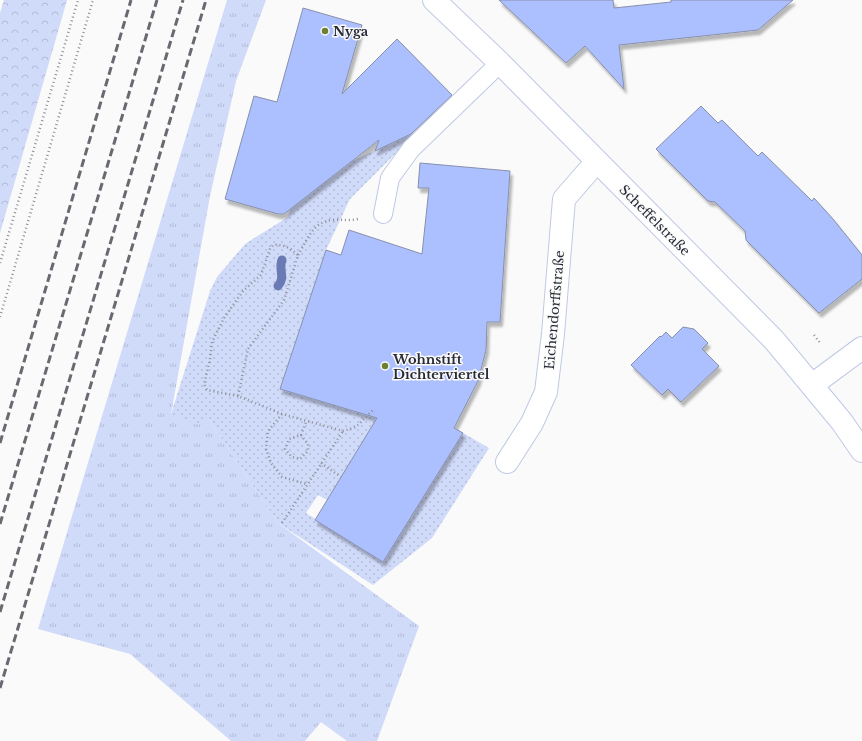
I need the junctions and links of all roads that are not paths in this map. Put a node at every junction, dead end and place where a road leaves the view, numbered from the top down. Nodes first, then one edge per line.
1 (434, 0) edge
2 (500, 63) junction
3 (597, 161) junction
4 (383, 214) road end
5 (862, 348) edge
6 (812, 385) junction
7 (862, 452) edge
8 (508, 462) dead end

1 - 2 street, Scheffelstraße
2 - 3 street, Scheffelstraße
2 - 4 lane
3 - 6 street, Scheffelstraße
3 - 8 street, Eichendorffstraße
5 - 6 street
6 - 7 street, Scheffelstraße

